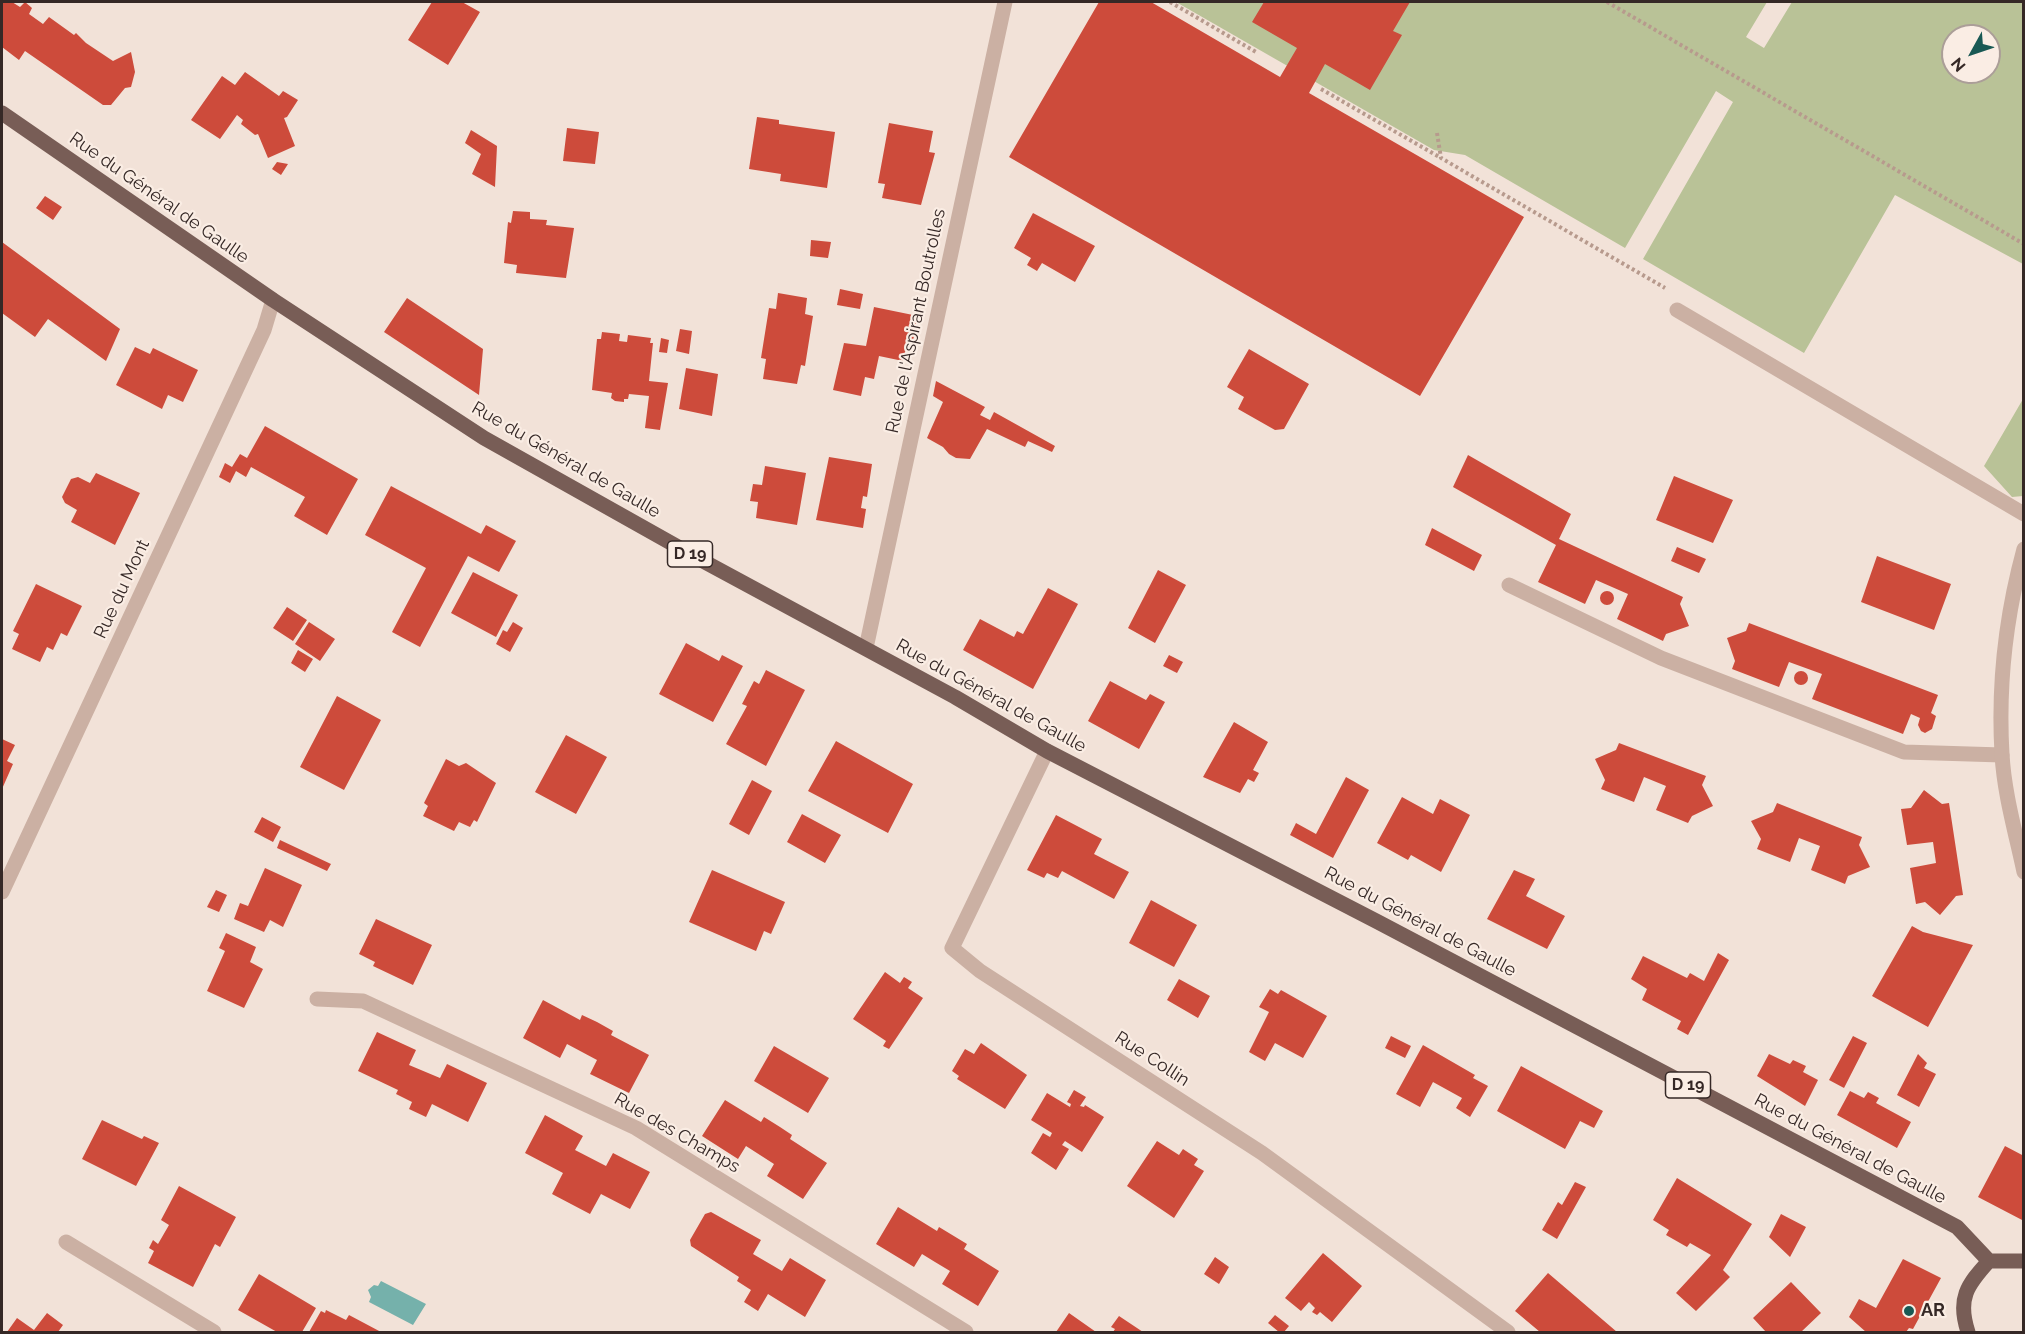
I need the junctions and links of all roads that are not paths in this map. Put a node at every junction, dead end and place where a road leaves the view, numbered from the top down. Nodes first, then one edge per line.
1 (1005, 2) edge
2 (2, 113) edge
3 (273, 300) junction
4 (1677, 310) road end
5 (2024, 514) edge
6 (2024, 549) edge
7 (1509, 585) dead end
8 (866, 648) junction
9 (1047, 751) junction
10 (2002, 755) junction
11 (2024, 872) edge
12 (2, 892) edge
13 (317, 999) dead end
14 (66, 1242) dead end
15 (1989, 1261) junction
16 (2024, 1261) edge
17 (214, 1332) edge
18 (966, 1332) edge
19 (1508, 1332) edge
20 (1968, 1332) edge

1 - 8 street, Rue de l'Aspirant Boutrolles
2 - 3 main road, Rue du Général de Gaulle / D 19
3 - 8 main road, Rue du Général de Gaulle / D 19
3 - 12 street, Rue du Mont
4 - 5 street
6 - 10 street
7 - 10 street
8 - 9 main road, Rue du Général de Gaulle / D 19
9 - 15 main road, Rue du Général de Gaulle / D 19
9 - 19 street, Rue Collin
10 - 11 street
13 - 18 street, Rue des Champs
14 - 17 street
15 - 16 main road
15 - 20 main road

